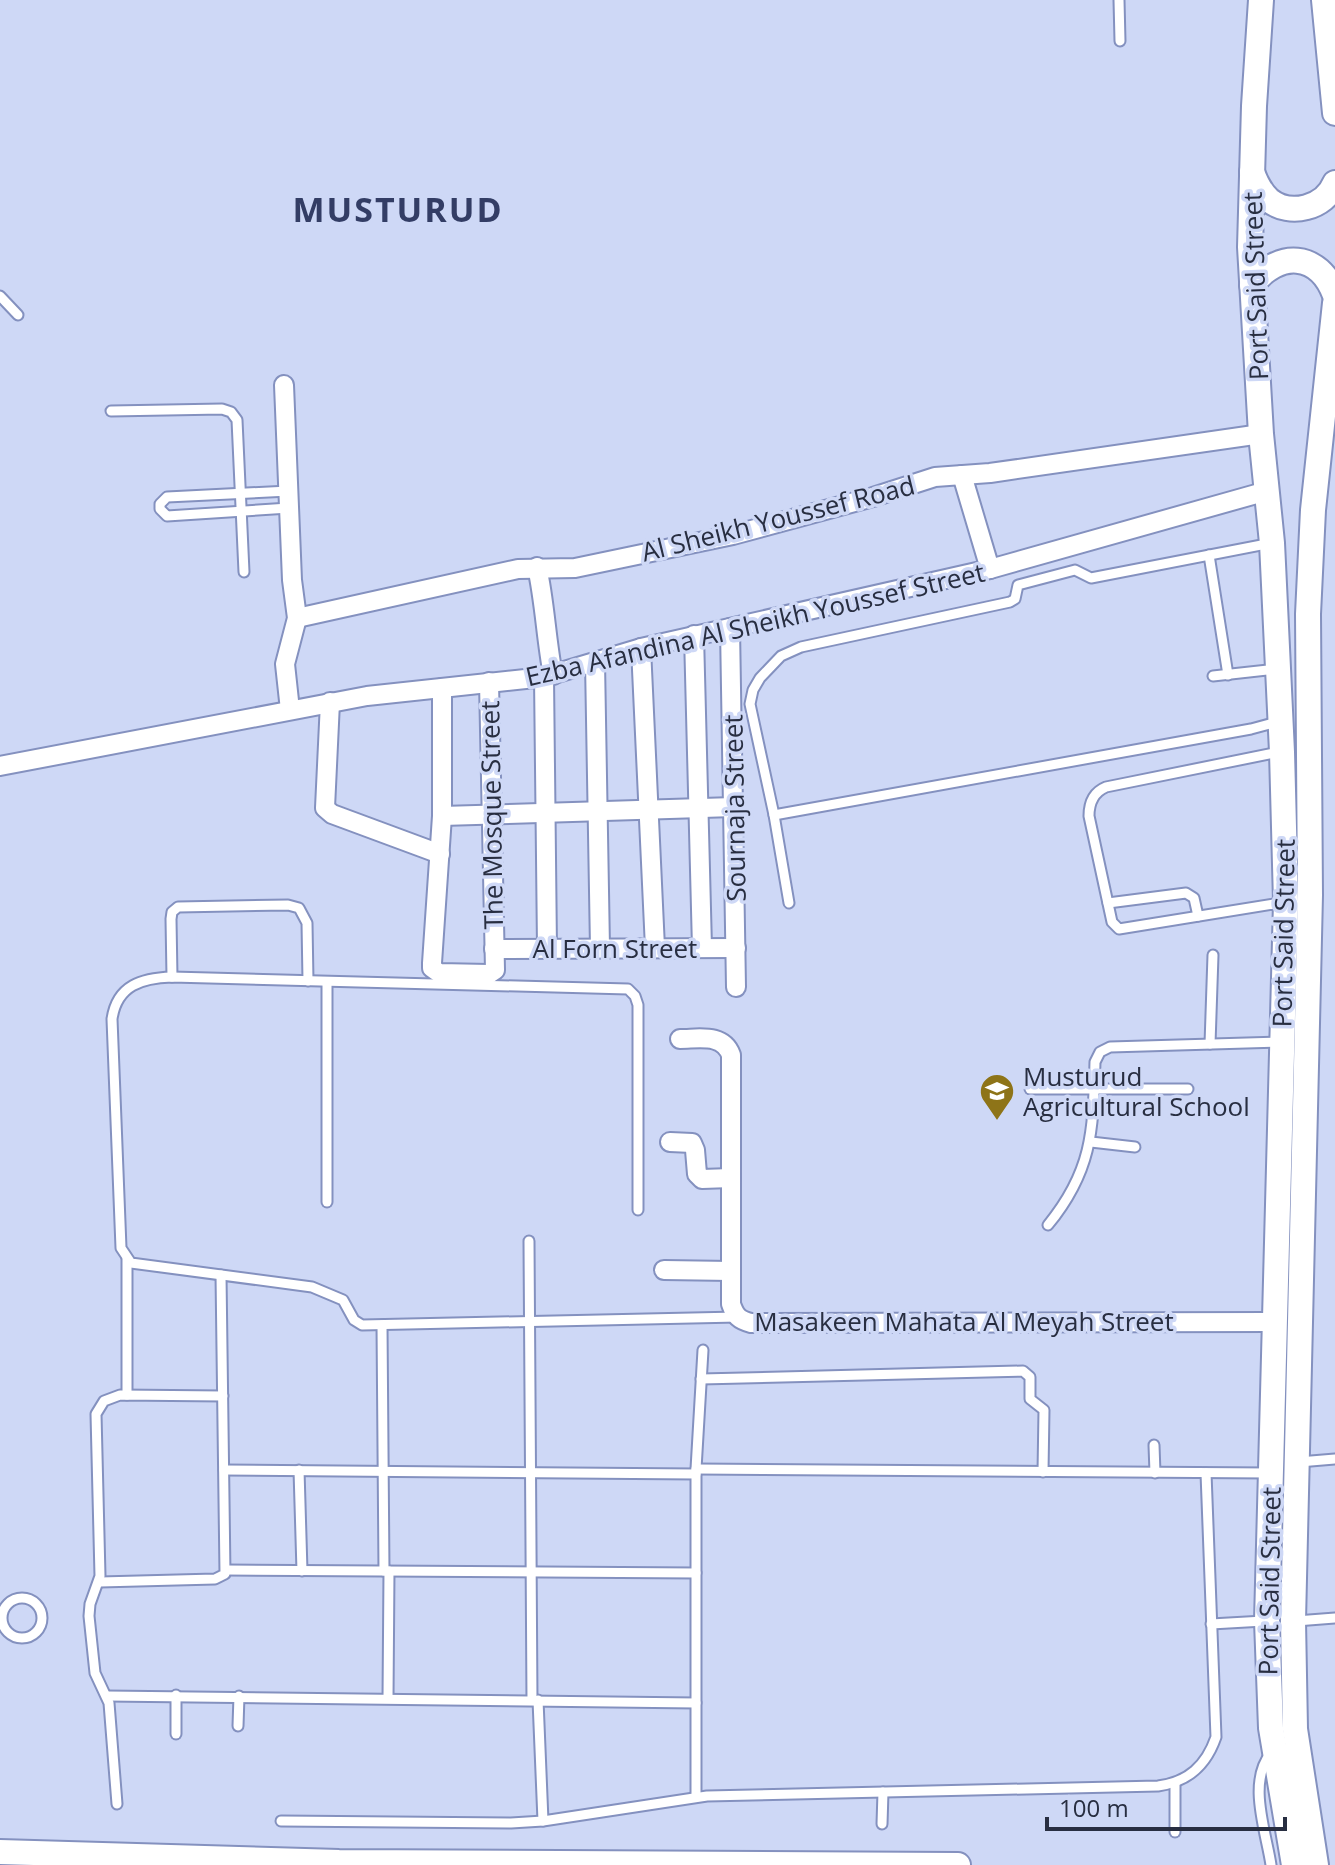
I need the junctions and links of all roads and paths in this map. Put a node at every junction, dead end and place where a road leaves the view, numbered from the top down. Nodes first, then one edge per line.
1 (1119, 0) edge
2 (1261, 0) edge
3 (1324, 0) edge
4 (1120, 41) dead end
5 (1335, 113) edge
6 (1252, 172) junction
7 (1335, 183) edge
8 (1252, 285) junction
9 (1335, 295) edge
10 (0, 296) edge
11 (1335, 303) edge
12 (18, 315) dead end
13 (284, 385) dead end
14 (111, 411) dead end
15 (1261, 434) junction
16 (962, 475) junction
17 (1267, 491) junction
18 (241, 493) junction
19 (207, 495) junction
20 (289, 500) junction
21 (241, 511) junction
22 (208, 513) junction
23 (1272, 543) junction
24 (1209, 555) junction
25 (537, 567) junction
26 (990, 569) junction
27 (244, 572) dead end
28 (297, 618) junction
29 (730, 628) junction
30 (694, 635) junction
31 (641, 648) junction
32 (595, 662) junction
33 (1278, 669) junction
34 (1228, 675) junction
35 (548, 676) junction
36 (1213, 676) dead end
37 (489, 682) junction
38 (442, 688) junction
39 (330, 702) junction
40 (290, 710) junction
41 (1281, 721) junction
42 (1282, 752) junction
43 (0, 766) edge
44 (734, 807) junction
45 (698, 808) junction
46 (648, 810) junction
47 (598, 811) junction
48 (545, 813) junction
49 (491, 814) junction
50 (774, 815) junction
51 (442, 816) junction
52 (440, 854) junction
53 (1286, 902) junction
54 (789, 903) dead end
55 (1108, 903) junction
56 (1198, 916) junction
57 (547, 948) junction
58 (600, 948) junction
59 (655, 948) junction
60 (702, 948) junction
61 (736, 948) junction
62 (494, 949) junction
63 (1213, 955) dead end
64 (172, 977) junction
65 (308, 981) junction
66 (327, 982) junction
67 (736, 987) dead end
68 (680, 1039) dead end
69 (1282, 1042) junction
70 (1210, 1044) junction
71 (1030, 1089) dead end
72 (1094, 1089) junction
73 (1188, 1089) dead end
74 (670, 1142) dead end
75 (1091, 1142) junction
76 (1135, 1147) dead end
77 (731, 1178) junction
78 (327, 1202) dead end
79 (638, 1210) dead end
80 (1048, 1225) dead end
81 (529, 1241) dead end
82 (127, 1259) junction
83 (664, 1270) dead end
84 (731, 1271) junction
85 (221, 1275) junction
86 (738, 1317) junction
87 (1274, 1322) junction
88 (530, 1323) junction
89 (382, 1325) junction
90 (703, 1350) dead end
91 (701, 1379) junction
92 (127, 1395) junction
93 (223, 1396) junction
94 (1154, 1445) dead end
95 (1335, 1459) edge
96 (1296, 1462) junction
97 (224, 1470) junction
98 (299, 1470) junction
99 (383, 1470) junction
100 (531, 1472) junction
101 (696, 1472) junction
102 (1043, 1472) junction
103 (1155, 1473) junction
104 (1206, 1473) junction
105 (1271, 1473) junction
106 (226, 1570) junction
107 (302, 1571) junction
108 (386, 1571) junction
109 (532, 1572) junction
110 (696, 1573) junction
111 (100, 1582) junction
112 (1335, 1618) edge
113 (1267, 1621) junction
114 (1293, 1621) junction
115 (1211, 1624) junction
116 (1, 1625) edge
117 (176, 1695) junction
118 (107, 1696) junction
119 (239, 1696) junction
120 (388, 1698) junction
121 (535, 1700) junction
122 (696, 1703) junction
123 (238, 1726) dead end
124 (176, 1734) dead end
125 (1274, 1749) junction
126 (1175, 1784) junction
127 (883, 1792) junction
128 (696, 1796) junction
129 (117, 1804) dead end
130 (281, 1821) dead end
131 (543, 1821) junction
132 (882, 1824) dead end
133 (1175, 1832) dead end
134 (0, 1852) edge
135 (719, 1865) edge
136 (889, 1865) edge
137 (958, 1865) edge
138 (1271, 1865) edge
139 (1294, 1865) edge
140 (1316, 1865) edge

1 - 4 lane
2 - 6 main road, Port Said Street
3 - 5 main road
6 - 7 main road
6 - 8 main road, Port Said Street
8 - 9 main road
8 - 15 main road, Port Said Street
10 - 12 lane
11 - 96 main road, Port Said Street
13 - 20 street
14 - 18 lane
15 - 16 street, Al Sheikh Youssef Road
15 - 17 main road, Port Said Street
16 - 25 street, Al Sheikh Youssef Road
16 - 26 street
17 - 23 main road, Port Said Street
17 - 26 street, Ezba Afandina Al Sheikh Youssef Street
18 - 19 lane
18 - 20 lane
18 - 21 lane
19 - 22 lane
19 - 22 lane
20 - 21 lane
20 - 28 street
21 - 22 lane
21 - 27 lane
23 - 24 lane
23 - 33 main road, Port Said Street
24 - 34 lane
24 - 50 lane
25 - 28 street, Al Sheikh Youssef Road
25 - 35 street
26 - 29 street, Ezba Afandina Al Sheikh Youssef Street
28 - 40 street
29 - 30 street, Ezba Afandina Al Sheikh Youssef Street
29 - 44 street, Sournaja Street
30 - 31 street, Ezba Afandina Al Sheikh Youssef Street
30 - 45 street
31 - 32 street, Ezba Afandina Al Sheikh Youssef Street
31 - 46 street
32 - 35 street, Ezba Afandina Al Sheikh Youssef Street
32 - 47 street
33 - 34 lane
33 - 41 main road, Port Said Street
34 - 36 lane
35 - 37 street, Ezba Afandina Al Sheikh Youssef Street
35 - 48 street
37 - 38 street, Ezba Afandina Al Sheikh Youssef Street
37 - 49 street, The Mosque Street
38 - 39 street, Ezba Afandina Al Sheikh Youssef Street
38 - 51 street
39 - 40 street, Ezba Afandina Al Sheikh Youssef Street
39 - 52 street
40 - 43 street, Ezba Afandina Al Sheikh Youssef Street
41 - 42 main road, Port Said Street
41 - 50 lane
42 - 53 main road, Port Said Street
42 - 55 lane
44 - 45 street
44 - 61 street, Sournaja Street
45 - 46 street
45 - 60 street
46 - 47 street
46 - 59 street
47 - 48 street
47 - 58 street
48 - 49 street
48 - 57 street
49 - 51 street
49 - 62 street, The Mosque Street
50 - 54 lane
51 - 52 street
52 - 62 street
53 - 56 lane
53 - 69 main road, Port Said Street
55 - 56 lane
55 - 56 lane
57 - 58 street, Al Forn Street
57 - 62 street, Al Forn Street
58 - 59 street, Al Forn Street
59 - 60 street, Al Forn Street
60 - 61 street, Al Forn Street
61 - 67 street, Sournaja Street
63 - 70 lane
64 - 65 lane
64 - 65 lane
64 - 82 lane
65 - 66 lane
66 - 78 lane
66 - 79 lane
68 - 77 street, Masakeen Mahata Al Meyah Street
69 - 70 lane
69 - 87 main road, Port Said Street
70 - 72 lane
71 - 72 lane
72 - 73 lane
72 - 75 lane
74 - 77 street
75 - 76 lane
75 - 80 lane
77 - 84 street, Masakeen Mahata Al Meyah Street
81 - 88 lane
82 - 85 lane
82 - 92 lane
83 - 84 street
84 - 86 street, Masakeen Mahata Al Meyah Street
85 - 89 lane
85 - 93 lane
86 - 87 street, Masakeen Mahata Al Meyah Street
86 - 88 lane
87 - 105 main road, Port Said Street
88 - 89 lane
88 - 100 lane
89 - 99 lane
90 - 91 lane
91 - 101 lane
91 - 102 lane
92 - 93 lane
92 - 111 lane
93 - 97 lane
94 - 103 lane
95 - 96 lane
96 - 114 main road, Port Said Street
97 - 98 lane
97 - 106 lane
98 - 99 lane
98 - 107 lane
99 - 100 lane
99 - 108 lane
100 - 101 lane
100 - 109 lane
101 - 102 lane
101 - 110 lane
102 - 103 lane
103 - 104 lane
104 - 105 lane
104 - 115 lane
105 - 113 main road, Port Said Street
106 - 107 lane
106 - 111 lane
107 - 108 lane
108 - 109 lane
108 - 120 lane
109 - 110 lane
109 - 121 lane
110 - 122 lane
111 - 118 lane
112 - 114 lane
113 - 115 lane
113 - 125 main road, Port Said Street
114 - 140 main road, Port Said Street
115 - 126 lane
116 - 116 lane
117 - 118 lane
117 - 119 lane
117 - 124 lane
118 - 129 lane
119 - 120 lane
119 - 123 lane
120 - 121 lane
121 - 122 lane
121 - 131 lane
122 - 128 lane
125 - 138 lane
125 - 139 main road, Port Said Street
126 - 127 lane
126 - 133 lane
127 - 128 lane
127 - 132 lane
128 - 131 lane
130 - 131 lane
134 - 135 main road
135 - 136 main road
136 - 137 main road

